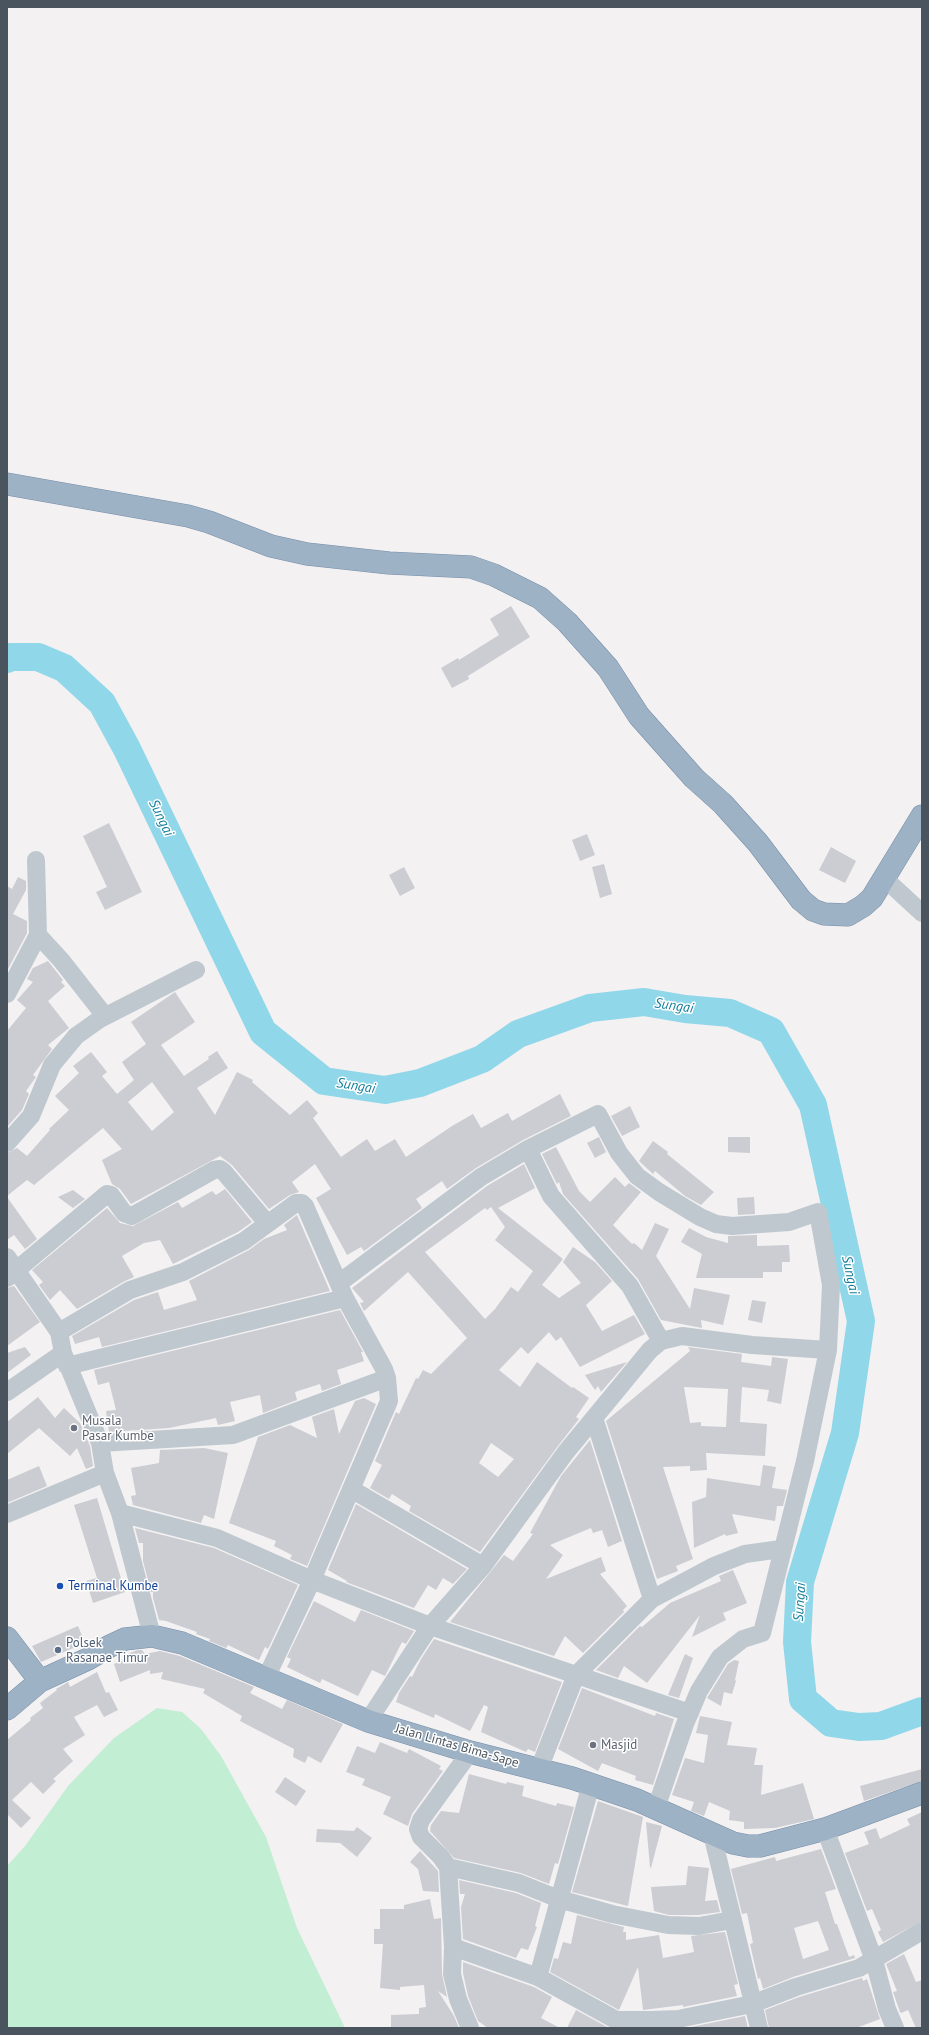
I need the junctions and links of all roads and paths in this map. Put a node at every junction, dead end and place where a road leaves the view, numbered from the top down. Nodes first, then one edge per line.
1 (7, 484) edge
2 (922, 816) edge
3 (36, 860) dead end
4 (884, 878) junction
5 (922, 913) edge
6 (38, 935) junction
7 (196, 970) dead end
8 (12, 974) edge
9 (7, 994) edge
10 (106, 1016) junction
11 (7, 1143) edge
12 (528, 1150) junction
13 (267, 1223) junction
14 (10, 1268) edge
15 (342, 1291) junction
16 (59, 1332) junction
17 (661, 1341) junction
18 (828, 1350) junction
19 (65, 1359) junction
20 (387, 1378) junction
21 (7, 1392) edge
22 (594, 1418) junction
23 (100, 1443) junction
24 (105, 1473) junction
25 (351, 1489) junction
26 (120, 1513) junction
27 (7, 1514) edge
28 (781, 1549) junction
29 (483, 1566) junction
30 (312, 1580) junction
31 (652, 1598) junction
32 (430, 1626) junction
33 (152, 1636) junction
34 (7, 1638) edge
35 (576, 1675) junction
36 (266, 1678) junction
37 (40, 1681) junction
38 (7, 1709) edge
39 (690, 1713) junction
40 (368, 1720) junction
41 (470, 1752) junction
42 (539, 1769) junction
43 (590, 1784) junction
44 (922, 1793) edge
45 (656, 1808) junction
46 (825, 1829) junction
47 (712, 1834) junction
48 (448, 1867) junction
49 (560, 1899) junction
50 (732, 1920) junction
51 (922, 1931) edge
52 (453, 1947) junction
53 (874, 1960) junction
54 (538, 1977) junction
55 (752, 2004) junction
56 (470, 2028) edge
57 (759, 2028) edge
58 (895, 2028) edge

1 - 4 highway
2 - 4 highway
3 - 6 street
4 - 5 street
6 - 8 street
6 - 10 street
7 - 10 street
8 - 9 street
10 - 11 street
12 - 15 street
12 - 17 street
12 - 18 street
13 - 14 street
13 - 15 street
13 - 16 street
14 - 16 street
15 - 19 street
15 - 20 street
16 - 19 street
17 - 18 street
17 - 22 street
18 - 28 street
19 - 21 street
19 - 23 street
20 - 23 street
20 - 25 street
22 - 29 street
22 - 31 street
23 - 24 street
24 - 26 street
24 - 27 street
25 - 29 street
25 - 30 street
26 - 30 street
26 - 33 street
28 - 31 street
28 - 39 street
29 - 32 street
30 - 32 street
30 - 36 street
31 - 35 street
32 - 35 street
32 - 40 street
33 - 36 highway, Jalan Lintas Bima-Sape
33 - 37 highway, Jalan Lintas Bima-Sape
34 - 37 highway
35 - 39 street
35 - 42 street
36 - 40 highway, Jalan Lintas Bima-Sape
37 - 38 highway, Jalan Lintas Bima-Sape
39 - 45 street
40 - 41 highway, Jalan Lintas Bima-Sape
41 - 42 highway, Jalan Lintas Bima-Sape
41 - 48 street
42 - 43 highway, Jalan Lintas Bima-Sape
43 - 45 highway, Jalan Lintas Bima-Sape
43 - 49 street
44 - 46 highway, Jalan Lintas Bima-Sape
45 - 47 highway, Jalan Lintas Bima-Sape
46 - 47 highway, Jalan Lintas Bima-Sape
46 - 53 street
47 - 50 street
48 - 49 street
48 - 52 street
49 - 50 street
49 - 54 street
50 - 55 street
51 - 53 street
52 - 54 street
52 - 56 street
53 - 55 street
53 - 58 street
54 - 55 street
55 - 57 street

